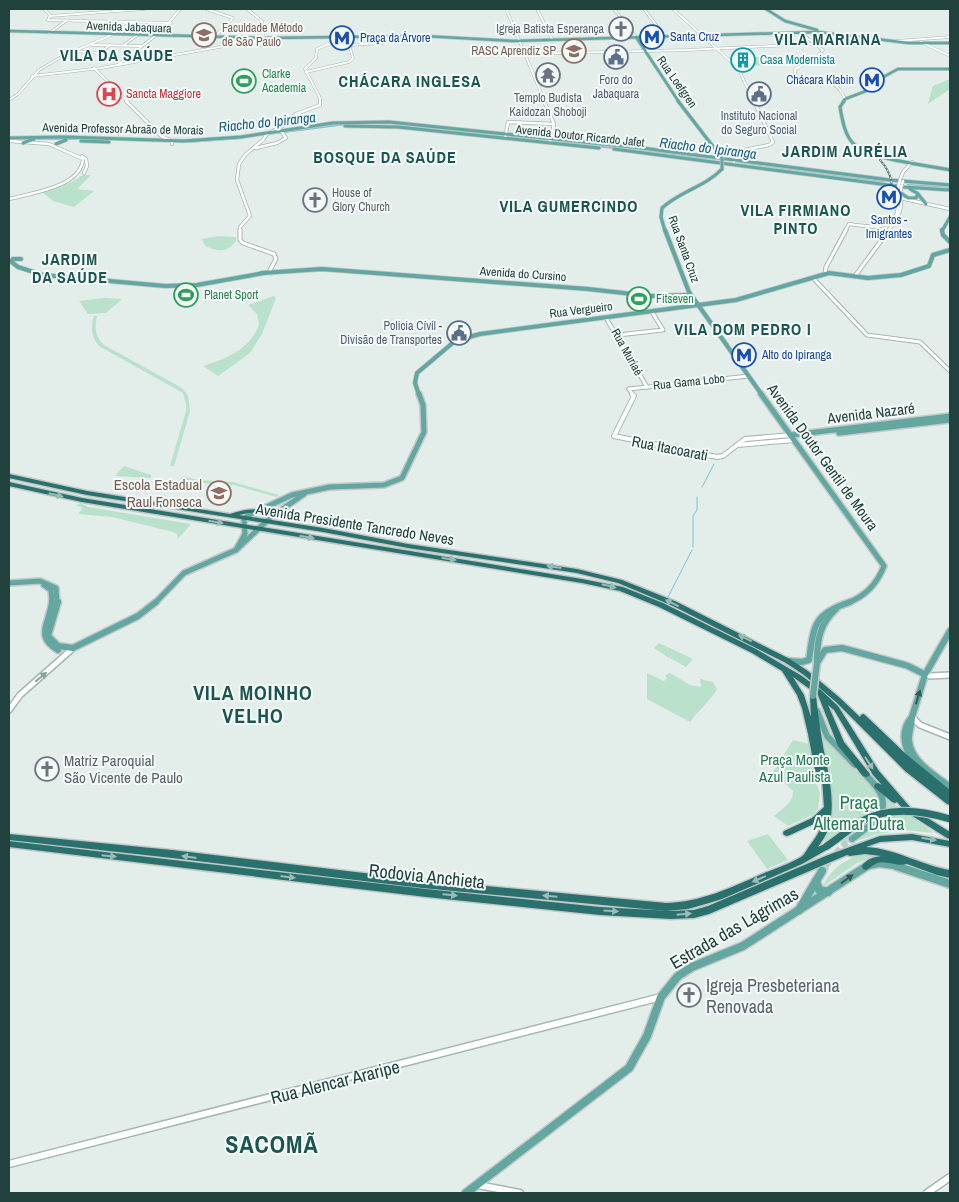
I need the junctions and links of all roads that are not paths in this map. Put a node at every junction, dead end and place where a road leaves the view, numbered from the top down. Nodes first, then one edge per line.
1 (44, 9) edge
2 (144, 9) edge
3 (180, 9) edge
4 (206, 9) edge
5 (246, 9) edge
6 (506, 9) edge
7 (537, 9) edge
8 (614, 9) edge
9 (644, 9) edge
10 (673, 9) edge
11 (764, 9) edge
12 (50, 16) junction
13 (66, 21) junction
14 (128, 21) junction
15 (171, 23) junction
16 (813, 31) junction
17 (9, 32) edge
18 (49, 33) junction
19 (803, 33) junction
20 (820, 33) junction
21 (111, 34) junction
22 (842, 34) junction
23 (136, 36) junction
24 (156, 36) junction
25 (665, 36) junction
26 (703, 36) junction
27 (382, 37) junction
28 (950, 37) edge
29 (213, 38) junction
30 (345, 38) junction
31 (636, 38) junction
32 (249, 39) junction
33 (263, 39) junction
34 (553, 40) junction
35 (919, 40) junction
36 (519, 41) junction
37 (874, 41) junction
38 (886, 41) junction
39 (245, 42) junction
40 (816, 44) junction
41 (925, 44) junction
42 (950, 44) edge
43 (88, 45) junction
44 (110, 45) junction
45 (123, 45) junction
46 (143, 46) junction
47 (205, 48) junction
48 (718, 49) junction
49 (73, 51) junction
50 (646, 52) junction
51 (524, 54) junction
52 (950, 56) edge
53 (119, 65) junction
54 (94, 68) junction
55 (950, 69) edge
56 (306, 72) junction
57 (32, 76) junction
58 (844, 95) junction
59 (851, 97) junction
60 (9, 100) edge
61 (845, 100) junction
62 (554, 124) junction
63 (358, 125) junction
64 (355, 129) dead end
65 (280, 132) junction
66 (289, 133) junction
67 (497, 133) junction
68 (268, 134) junction
69 (517, 135) junction
70 (286, 136) junction
71 (505, 136) junction
72 (493, 137) junction
73 (65, 138) junction
74 (32, 139) junction
75 (512, 139) junction
76 (9, 140) edge
77 (51, 140) junction
78 (551, 140) junction
79 (161, 141) junction
80 (543, 142) junction
81 (562, 142) junction
82 (23, 143) junction
83 (172, 143) junction
84 (56, 144) junction
85 (257, 145) junction
86 (261, 146) junction
87 (250, 150) junction
88 (245, 160) dead end
89 (906, 160) junction
90 (735, 162) junction
91 (914, 162) junction
92 (239, 163) junction
93 (909, 166) junction
94 (722, 169) joint
95 (950, 170) edge
96 (902, 180) junction
97 (950, 185) edge
98 (901, 187) junction
99 (923, 189) junction
100 (950, 190) edge
101 (899, 194) junction
102 (918, 194) junction
103 (9, 199) edge
104 (902, 199) junction
105 (928, 205) junction
106 (950, 209) edge
107 (950, 217) edge
108 (889, 222) junction
109 (882, 225) junction
110 (893, 226) junction
111 (950, 242) edge
112 (950, 250) edge
113 (10, 258) edge
114 (21, 259) dead end
115 (272, 271) junction
116 (825, 272) junction
117 (34, 273) junction
118 (48, 273) junction
119 (855, 276) junction
120 (62, 277) junction
121 (813, 278) junction
122 (688, 293) junction
123 (699, 305) junction
124 (652, 312) junction
125 (606, 318) junction
126 (618, 335) junction
127 (950, 371) edge
128 (749, 376) junction
129 (647, 387) junction
130 (950, 416) edge
131 (950, 420) edge
132 (614, 436) joint
133 (794, 436) junction
134 (725, 454) joint
135 (9, 476) edge
136 (9, 484) edge
137 (310, 491) junction
138 (288, 496) junction
139 (270, 506) junction
140 (280, 510) junction
141 (259, 511) junction
142 (228, 516) junction
143 (244, 518) junction
144 (268, 520) junction
145 (246, 527) junction
146 (259, 529) junction
147 (236, 550) junction
148 (9, 583) edge
149 (842, 604) junction
150 (690, 615) junction
151 (950, 631) edge
152 (92, 639) junction
153 (71, 650) junction
154 (788, 661) junction
155 (817, 663) junction
156 (779, 664) junction
157 (926, 675) junction
158 (950, 675) edge
159 (816, 694) junction
160 (838, 700) junction
161 (9, 710) edge
162 (912, 717) junction
163 (920, 725) junction
164 (911, 727) junction
165 (950, 737) edge
166 (920, 770) junction
167 (866, 774) junction
168 (878, 786) junction
169 (950, 787) edge
170 (825, 788) junction
171 (950, 794) edge
172 (950, 802) edge
173 (906, 807) junction
174 (826, 808) junction
175 (950, 819) edge
176 (787, 833) dead end
177 (950, 836) edge
178 (9, 837) edge
179 (852, 839) tunnel mouth
180 (9, 844) edge
181 (950, 844) edge
182 (831, 857) junction
183 (804, 860) junction
184 (913, 862) junction
185 (866, 866) junction
186 (822, 871) tunnel mouth
187 (950, 874) edge
188 (816, 881) junction
189 (950, 884) edge
190 (828, 892) junction
191 (798, 912) junction
192 (661, 997) junction
193 (9, 1164) edge
194 (950, 1177) edge
195 (477, 1184) junction
196 (931, 1192) edge
197 (466, 1193) edge
198 (520, 1193) edge

1 - 12 street
2 - 12 street
3 - 15 street
4 - 29 street
5 - 33 street
6 - 36 street
7 - 34 street
8 - 31 street, Rua Loefgren
9 - 25 street
10 - 26 street
11 - 16 main road
11 - 22 main road
12 - 13 street
13 - 14 street
13 - 18 street
14 - 15 street
14 - 21 street
15 - 24 street
16 - 19 main road
16 - 20 main road
17 - 18 main road, Avenida Jabaquara
18 - 21 main road, Avenida Jabaquara
19 - 20 main road
19 - 26 main road
19 - 40 street
20 - 22 main road
20 - 37 main road
21 - 23 main road, Avenida Jabaquara
21 - 24 main road, Avenida Jabaquara
21 - 43 street
22 - 38 main road
23 - 24 main road, Avenida Jabaquara
23 - 45 street
24 - 29 main road, Avenida Jabaquara
24 - 46 street
25 - 26 main road
25 - 31 main road
26 - 31 main road
26 - 48 street
27 - 30 main road, Avenida Jabaquara
27 - 36 main road, Avenida Jabaquara
27 - 56 street
28 - 35 street
29 - 32 main road, Avenida Jabaquara
29 - 47 street
30 - 33 main road, Avenida Jabaquara
30 - 56 street
31 - 34 main road, Avenida Jabaquara
31 - 50 main road, Rua Loefgren
32 - 33 main road, Avenida Jabaquara
32 - 39 main road
33 - 39 street
34 - 36 main road, Avenida Jabaquara
35 - 38 street
35 - 41 street
36 - 51 street
37 - 40 street
37 - 41 main road
38 - 41 main road
39 - 47 street
40 - 48 street
40 - 58 street
41 - 42 main road
41 - 52 street
43 - 44 street
43 - 49 street
44 - 45 street
44 - 49 street
45 - 46 street
46 - 53 street
47 - 53 street
48 - 50 street
48 - 90 street
49 - 57 street
50 - 51 street
50 - 94 main road, Rua Loefgren, bridge
51 - 62 street
53 - 54 street
54 - 57 street
54 - 79 street
55 - 59 main road
56 - 65 street
57 - 60 street
58 - 59 street
58 - 61 street
59 - 61 main road
61 - 89 main road
62 - 71 street
62 - 78 street
63 - 64 main road
63 - 66 main road, Avenida Professor Abraão de Morais
63 - 72 main road, Avenida Professor Abraão de Morais
65 - 66 main road, Avenida Professor Abraão de Morais
65 - 67 main road, Avenida Professor Abraão de Morais
65 - 68 main road, Avenida Professor Abraão de Morais
65 - 68 main road, Avenida Professor Abraão de Morais
65 - 70 street
66 - 70 main road
67 - 71 main road, Avenida Professor Abraão de Morais
67 - 72 main road
68 - 83 main road, Avenida Professor Abraão de Morais
68 - 83 main road, Avenida Professor Abraão de Morais
68 - 85 street
69 - 71 main road, Avenida Doutor Ricardo Jafet
69 - 75 main road
69 - 78 main road, Avenida Doutor Ricardo Jafet
70 - 86 street
71 - 72 main road, Avenida Professor Abraão de Morais
71 - 75 main road, Avenida Doutor Ricardo Jafet
73 - 77 main road, Avenida Professor Abraão de Morais
73 - 77 main road, Avenida Professor Abraão de Morais
73 - 79 main road, Avenida Professor Abraão de Morais
73 - 84 main road
74 - 76 main road, Avenida Professor Abraão de Morais
74 - 77 main road, Avenida Professor Abraão de Morais
74 - 82 main road
75 - 80 main road, Avenida Doutor Ricardo Jafet
76 - 82 street
77 - 82 street
77 - 84 street
77 - 103 street
78 - 80 main road
78 - 81 main road, Avenida Doutor Ricardo Jafet
79 - 83 main road, Avenida Professor Abraão de Morais
79 - 83 street
80 - 81 main road, Avenida Doutor Ricardo Jafet
81 - 90 main road, Avenida Doutor Ricardo Jafet
84 - 103 street
85 - 86 street
85 - 87 street
86 - 87 street
87 - 92 street
88 - 92 street
89 - 91 main road
89 - 93 main road
90 - 97 main road, Avenida Doutor Ricardo Jafet
90 - 98 main road, Avenida Doutor Ricardo Jafet
91 - 93 street
91 - 95 main road
91 - 96 street
92 - 115 street
93 - 96 street
94 - 122 main road, Rua Santa Cruz
96 - 98 street, bridge
98 - 99 main road, Avenida Doutor Ricardo Jafet
98 - 101 street
98 - 102 main road
99 - 100 main road, Avenida Doutor Ricardo Jafet
99 - 105 main road
101 - 102 main road
101 - 104 street
101 - 108 street
102 - 105 main road
104 - 105 street
104 - 110 street
105 - 106 street
107 - 111 main road
108 - 109 street
108 - 110 street
109 - 110 street
109 - 116 street
110 - 119 street
112 - 119 main road, Rua Vergueiro
113 - 114 main road
113 - 117 main road, Avenida do Cursino
113 - 118 main road, Avenida do Cursino
115 - 120 main road, Avenida do Cursino
115 - 122 main road, Avenida do Cursino
116 - 119 main road, Rua Vergueiro
116 - 121 main road, Rua Vergueiro
117 - 118 main road
117 - 120 main road, Avenida do Cursino
118 - 120 main road, Avenida do Cursino
121 - 123 main road, Rua Vergueiro
121 - 127 street
122 - 123 main road, Rua Santa Cruz
123 - 124 main road, Rua Vergueiro
123 - 128 main road, Avenida Doutor Gentil de Moura
124 - 125 main road, Rua Vergueiro
124 - 126 street
125 - 126 street, Rua Muriaé
125 - 137 main road, Rua Vergueiro
126 - 129 street, Rua Muriaé
128 - 129 street, Rua Gama Lobo
128 - 133 main road, Avenida Doutor Gentil de Moura
129 - 132 street, Rua Gama Lobo
130 - 133 main road, Avenida Nazaré
131 - 133 main road, Avenida Nazaré
132 - 134 street, Rua Itacoarati
133 - 134 street, Avenida Nazaré
133 - 149 main road, Avenida Doutor Gentil de Moura
135 - 142 highway, Avenida Presidente Tancredo Neves
136 -> 145 highway, Avenida Presidente Tancredo Neves
137 - 138 main road, Rua Vergueiro
137 - 140 main road, Rua Vergueiro
138 - 139 main road, Rua Vergueiro
138 - 140 main road
139 - 140 main road
139 - 141 main road, Rua Vergueiro
140 - 144 main road, Rua Vergueiro
141 - 142 highway
141 - 143 main road, Rua Vergueiro
141 - 144 main road
142 - 143 highway, Avenida Presidente Tancredo Neves
143 - 144 highway, Avenida Presidente Tancredo Neves
143 - 145 main road
144 - 146 main road, Rua Vergueiro
150 -> 144 highway, Avenida Presidente Tancredo Neves
145 - 146 highway, Avenida Presidente Tancredo Neves
145 - 147 main road
146 - 147 main road, Rua Vergueiro
146 -> 150 highway, Avenida Presidente Tancredo Neves
147 - 152 main road, Rua Vergueiro
148 - 152 main road, Rua Vergueiro
148 - 153 main road, Rua Vergueiro
149 - 154 main road
149 - 155 main road
154 -> 150 highway
150 - 156 highway
151 - 157 main road
152 - 153 main road, Rua Vergueiro
161 -> 153 street
154 - 160 highway
155 - 157 main road
155 - 159 main road, bridge
156 - 159 highway
156 - 170 highway
157 - 158 street
162 -> 157 main road
159 - 167 highway
159 - 167 main road
159 - 170 highway
159 -> 173 highway
160 - 166 highway
160 - 172 highway
162 - 163 street
162 - 164 main road
162 - 166 main road
163 - 164 street
163 - 165 street
164 - 169 main road
166 - 171 highway
167 - 168 main road
168 - 173 highway
168 - 179 main road
170 - 174 highway
173 - 177 highway
174 - 176 highway
174 - 183 highway
175 - 183 highway, Rodovia Anchieta, bridge
183 -> 178 highway, Rodovia Anchieta
180 -> 182 highway, Rodovia Anchieta
182 -> 181 highway
182 - 184 highway
184 - 185 highway
184 - 187 highway
185 - 189 main road, Estrada das Lágrimas
190 -> 185 main road, Estrada das Lágrimas
186 - 188 main road
188 - 190 main road
188 - 191 main road
190 - 191 main road, Estrada das Lágrimas
191 - 192 main road, Estrada das Lágrimas
192 - 193 street, Rua Alencar Araripe
192 - 195 main road, Estrada das Lágrimas
194 - 196 street
195 - 197 main road, Estrada das Lágrimas
195 - 198 street

